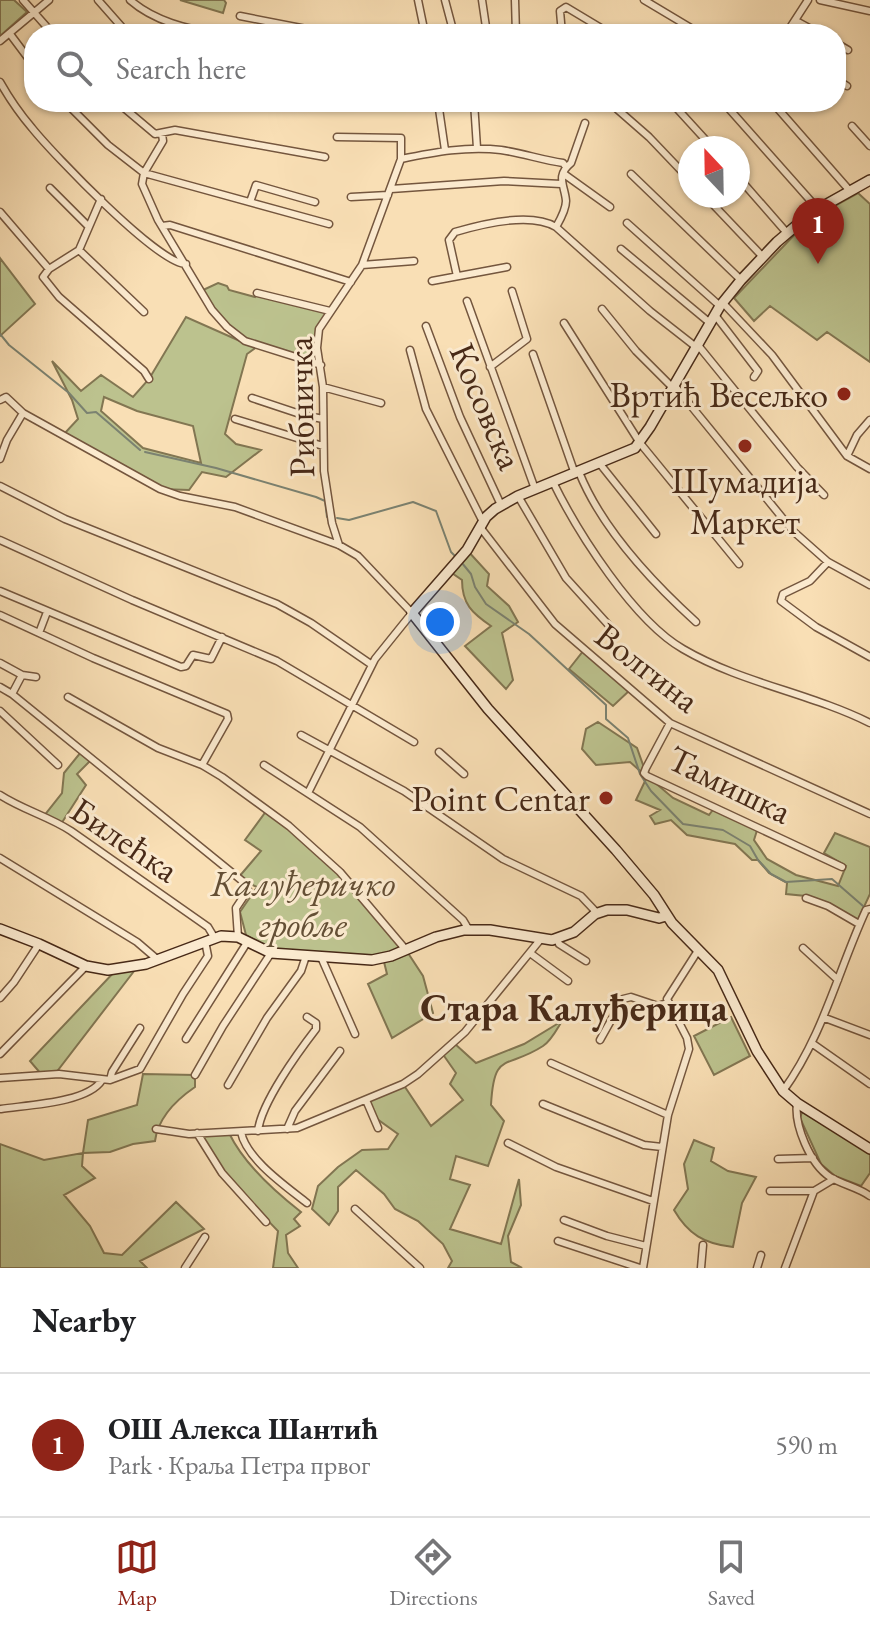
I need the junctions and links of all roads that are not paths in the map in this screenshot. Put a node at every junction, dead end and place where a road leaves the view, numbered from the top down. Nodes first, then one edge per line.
1 (23, 0) edge
2 (49, 0) edge
3 (98, 0) edge
4 (130, 0) edge
5 (418, 0) edge
6 (445, 0) edge
7 (482, 0) edge
8 (515, 0) edge
9 (644, 0) edge
10 (808, 0) edge
11 (820, 0) edge
12 (870, 11) edge
13 (35, 12) junction
14 (240, 16) dead end
15 (796, 21) junction
16 (45, 24) edge
17 (119, 24) edge
18 (175, 24) edge
19 (281, 24) edge
20 (423, 24) edge
21 (451, 24) edge
22 (486, 24) edge
23 (516, 24) edge
24 (561, 24) edge
25 (594, 24) edge
26 (684, 24) edge
27 (794, 24) edge
28 (802, 24) edge
29 (10, 34) junction
30 (0, 41) edge
31 (24, 53) edge
32 (0, 82) edge
33 (75, 112) edge
34 (129, 112) edge
35 (439, 112) edge
36 (475, 112) edge
37 (620, 112) edge
38 (680, 112) edge
39 (732, 112) edge
40 (781, 112) edge
41 (585, 123) dead end
42 (852, 126) dead end
43 (162, 134) junction
44 (702, 136) edge
45 (337, 137) dead end
46 (870, 146) edge
47 (477, 148) junction
48 (445, 150) junction
49 (325, 157) dead end
50 (401, 159) junction
51 (678, 167) edge
52 (565, 170) junction
53 (144, 173) junction
54 (631, 174) dead end
55 (870, 180) edge
56 (561, 184) junction
57 (50, 188) dead end
58 (750, 191) edge
59 (850, 191) junction
60 (390, 192) junction
61 (351, 197) dead end
62 (101, 199) junction
63 (250, 202) junction
64 (315, 202) dead end
65 (610, 207) dead end
66 (716, 208) edge
67 (817, 208) junction
68 (0, 212) edge
69 (627, 223) dead end
70 (329, 224) dead end
71 (88, 226) junction
72 (162, 226) junction
73 (556, 227) junction
74 (787, 233) junction
75 (621, 249) dead end
76 (79, 250) junction
77 (763, 257) junction
78 (414, 261) dead end
79 (186, 264) junction
80 (362, 265) junction
81 (507, 267) dead end
82 (49, 269) junction
83 (457, 276) junction
84 (741, 280) junction
85 (432, 281) dead end
86 (351, 282) junction
87 (512, 291) dead end
88 (257, 293) dead end
89 (467, 301) dead end
90 (602, 309) dead end
91 (330, 311) junction
92 (717, 311) junction
93 (144, 312) dead end
94 (564, 323) dead end
95 (426, 326) dead end
96 (697, 346) junction
97 (410, 350) dead end
98 (533, 354) dead end
99 (321, 365) junction
100 (490, 367) junction
101 (754, 377) dead end
102 (149, 379) dead end
103 (323, 387) junction
104 (674, 387) junction
105 (252, 398) dead end
106 (0, 400) edge
107 (381, 403) dead end
108 (23, 413) junction
109 (235, 419) dead end
110 (323, 419) junction
111 (870, 420) edge
112 (640, 443) junction
113 (323, 446) junction
114 (847, 456) junction
115 (0, 459) edge
116 (600, 464) junction
117 (870, 469) edge
118 (577, 473) junction
119 (553, 482) junction
120 (0, 486) edge
121 (535, 489) junction
122 (824, 495) dead end
123 (518, 496) junction
124 (501, 505) junction
125 (482, 524) junction
126 (656, 534) dead end
127 (0, 540) edge
128 (339, 545) junction
129 (828, 562) junction
130 (739, 564) dead end
131 (870, 585) edge
132 (0, 591) edge
133 (47, 612) junction
134 (412, 613) junction
135 (0, 615) edge
136 (696, 622) dead end
137 (614, 631) dead end
138 (39, 633) junction
139 (222, 637) junction
140 (870, 657) edge
141 (0, 663) edge
142 (372, 665) junction
143 (22, 675) junction
144 (36, 677) dead end
145 (1, 689) edge
146 (12, 694) junction
147 (68, 697) dead end
148 (353, 705) junction
149 (0, 711) edge
150 (670, 723) junction
151 (870, 723) edge
152 (301, 735) dead end
153 (414, 742) dead end
154 (329, 750) junction
155 (439, 752) dead end
156 (58, 765) dead end
157 (202, 765) junction
158 (264, 765) dead end
159 (464, 774) dead end
160 (308, 793) junction
161 (0, 795) edge
162 (870, 814) edge
163 (0, 858) edge
164 (842, 867) dead end
165 (806, 898) dead end
166 (869, 909) edge
167 (597, 913) junction
168 (666, 916) junction
169 (859, 924) junction
170 (0, 929) edge
171 (469, 930) junction
172 (210, 939) junction
173 (243, 939) junction
174 (557, 939) junction
175 (540, 940) junction
176 (39, 944) junction
177 (803, 948) dead end
178 (699, 949) junction
179 (406, 950) junction
180 (271, 953) junction
181 (530, 953) junction
182 (306, 956) junction
183 (321, 957) junction
184 (158, 960) junction
185 (586, 961) dead end
186 (86, 966) junction
187 (838, 980) junction
188 (568, 981) dead end
189 (0, 998) edge
190 (667, 1003) junction
191 (307, 1017) dead end
192 (825, 1018) junction
193 (140, 1028) dead end
194 (355, 1034) dead end
195 (870, 1035) edge
196 (186, 1039) dead end
197 (600, 1040) dead end
198 (813, 1044) junction
199 (340, 1051) dead end
200 (0, 1054) edge
201 (551, 1063) dead end
202 (195, 1075) dead end
203 (0, 1078) edge
204 (106, 1080) junction
205 (870, 1084) edge
206 (228, 1085) dead end
207 (783, 1091) junction
208 (366, 1100) junction
209 (797, 1103) junction
210 (543, 1104) dead end
211 (1, 1109) edge
212 (668, 1115) junction
213 (378, 1128) dead end
214 (156, 1129) dead end
215 (287, 1129) junction
216 (258, 1131) junction
217 (241, 1132) junction
218 (197, 1133) junction
219 (508, 1143) dead end
220 (662, 1147) junction
221 (870, 1149) edge
222 (813, 1158) junction
223 (778, 1159) dead end
224 (834, 1179) junction
225 (770, 1191) dead end
226 (814, 1191) junction
227 (870, 1196) edge
228 (653, 1201) junction
229 (307, 1203) dead end
230 (355, 1209) dead end
231 (564, 1220) dead end
232 (266, 1222) dead end
233 (205, 1237) dead end
234 (558, 1241) dead end
235 (703, 1245) dead end
236 (646, 1246) junction
237 (761, 1255) dead end
238 (185, 1268) edge
239 (420, 1268) edge
240 (642, 1268) edge
241 (701, 1268) edge
242 (757, 1268) edge
243 (785, 1268) edge

1 - 13 street
2 - 13 street
3 - 17 street
4 - 18 street
5 - 20 street
6 - 21 street
7 - 22 street
8 - 23 street
9 - 26 street
10 - 15 street
11 - 12 street
13 - 16 street
13 - 29 street
14 - 19 street
15 - 27 street
15 - 28 street
24 - 25 street
29 - 30 street
29 - 31 street
32 - 62 street
33 - 53 street
34 - 43 street
35 - 48 street
36 - 47 street
37 - 51 street
38 - 44 street
39 - 67 street
40 - 59 street
41 - 52 street
42 - 46 street
43 - 49 street
43 - 53 street
45 - 50 street
47 - 48 street
47 - 52 street
48 - 50 street
50 - 60 street, Рибничка
52 - 56 street
52 - 65 street
53 - 63 street
53 - 72 street
54 - 84 street
55 - 59 street
56 - 60 street
56 - 73 street
57 - 71 street
58 - 74 street
59 - 67 street
60 - 61 street
60 - 80 street, Рибничка
62 - 71 street
62 - 79 street
63 - 64 street
63 - 70 street
66 - 77 street
67 - 74 street
68 - 82 street
69 - 92 street
71 - 76 street
72 - 79 street
72 - 86 street
73 - 83 street
73 - 96 street
74 - 77 street
75 - 92 street
76 - 82 street
76 - 93 street
77 - 84 street
78 - 80 street
79 - 99 street
80 - 86 street, Рибничка
81 - 83 street
82 - 102 street
83 - 85 street
84 - 92 street
86 - 91 street, Рибничка
87 - 100 street
88 - 91 street
89 - 100 street
90 - 104 street
91 - 99 street, Рибничка
92 - 96 street
92 - 101 street
92 - 114 street
94 - 112 street
95 - 124 street, Косовска
96 - 104 street
96 - 122 street
97 - 125 street, Волгина
98 - 118 street
99 - 103 street, Рибничка
100 - 121 street
103 - 107 street
103 - 110 street, Рибничка
104 - 112 street
104 - 129 street
105 - 110 street
106 - 108 street
108 - 115 street
108 - 128 street
109 - 113 street
110 - 113 street, Рибничка
111 - 114 street
112 - 116 street
112 - 130 street
113 - 128 street, Рибничка
114 - 117 street
116 - 118 street
116 - 126 street
118 - 119 street
118 - 136 street
119 - 121 street
119 - 151 street
120 - 142 street
121 - 123 street
123 - 124 street
123 - 137 street
124 - 125 street
125 - 134 street
125 - 150 street, Волгина
127 - 139 street
128 - 134 street
129 - 131 street
129 - 140 street
132 - 133 street
133 - 138 street
133 - 139 street
134 - 142 street
134 - 168 street
135 - 138 street
138 - 157 street
139 - 148 street
141 - 143 street
142 - 148 street
143 - 144 street
143 - 146 street
145 - 146 street
146 - 173 street
147 - 157 street
148 - 153 street
148 - 154 street
149 - 156 street
150 - 162 street, Волгина
150 - 164 street, Тамишка
152 - 154 street
154 - 160 street
154 - 167 street
155 - 159 street
157 - 179 street
158 - 160 street
160 - 171 street
161 - 172 street, Билећка
163 - 184 street
165 - 169 street
166 - 169 street
167 - 168 street
167 - 174 street
168 - 178 street
169 - 187 street
170 - 176 street
171 - 175 street
171 - 179 street
172 - 173 street
172 - 184 street
172 - 204 street
173 - 180 street
173 - 196 street
174 - 175 street
174 - 185 street
175 - 181 street
176 - 186 street
176 - 189 street
177 - 187 street
178 - 190 street
178 - 207 street
179 - 183 street
180 - 182 street
180 - 202 street
181 - 188 street
181 - 208 street
182 - 183 street
182 - 206 street
183 - 194 street
184 - 186 street
186 - 200 street
187 - 192 street
190 - 197 street
190 - 212 street
191 - 216 street
192 - 195 street
192 - 198 street
193 - 204 street
198 - 205 street
198 - 207 street
199 - 215 street
201 - 212 street
203 - 204 street
204 - 211 street
207 - 209 street
208 - 213 street
208 - 215 street
209 - 221 street
209 - 222 street
210 - 220 street
212 - 220 street
214 - 218 street
215 - 216 street
216 - 217 street
217 - 218 street
217 - 229 street
218 - 232 street
219 - 228 street
220 - 228 street
222 - 223 street
222 - 224 street
224 - 226 street
224 - 227 street
225 - 226 street
226 - 243 street
228 - 236 street
230 - 239 street
231 - 236 street
233 - 238 street
234 - 240 street
235 - 241 street
236 - 240 street
237 - 242 street

